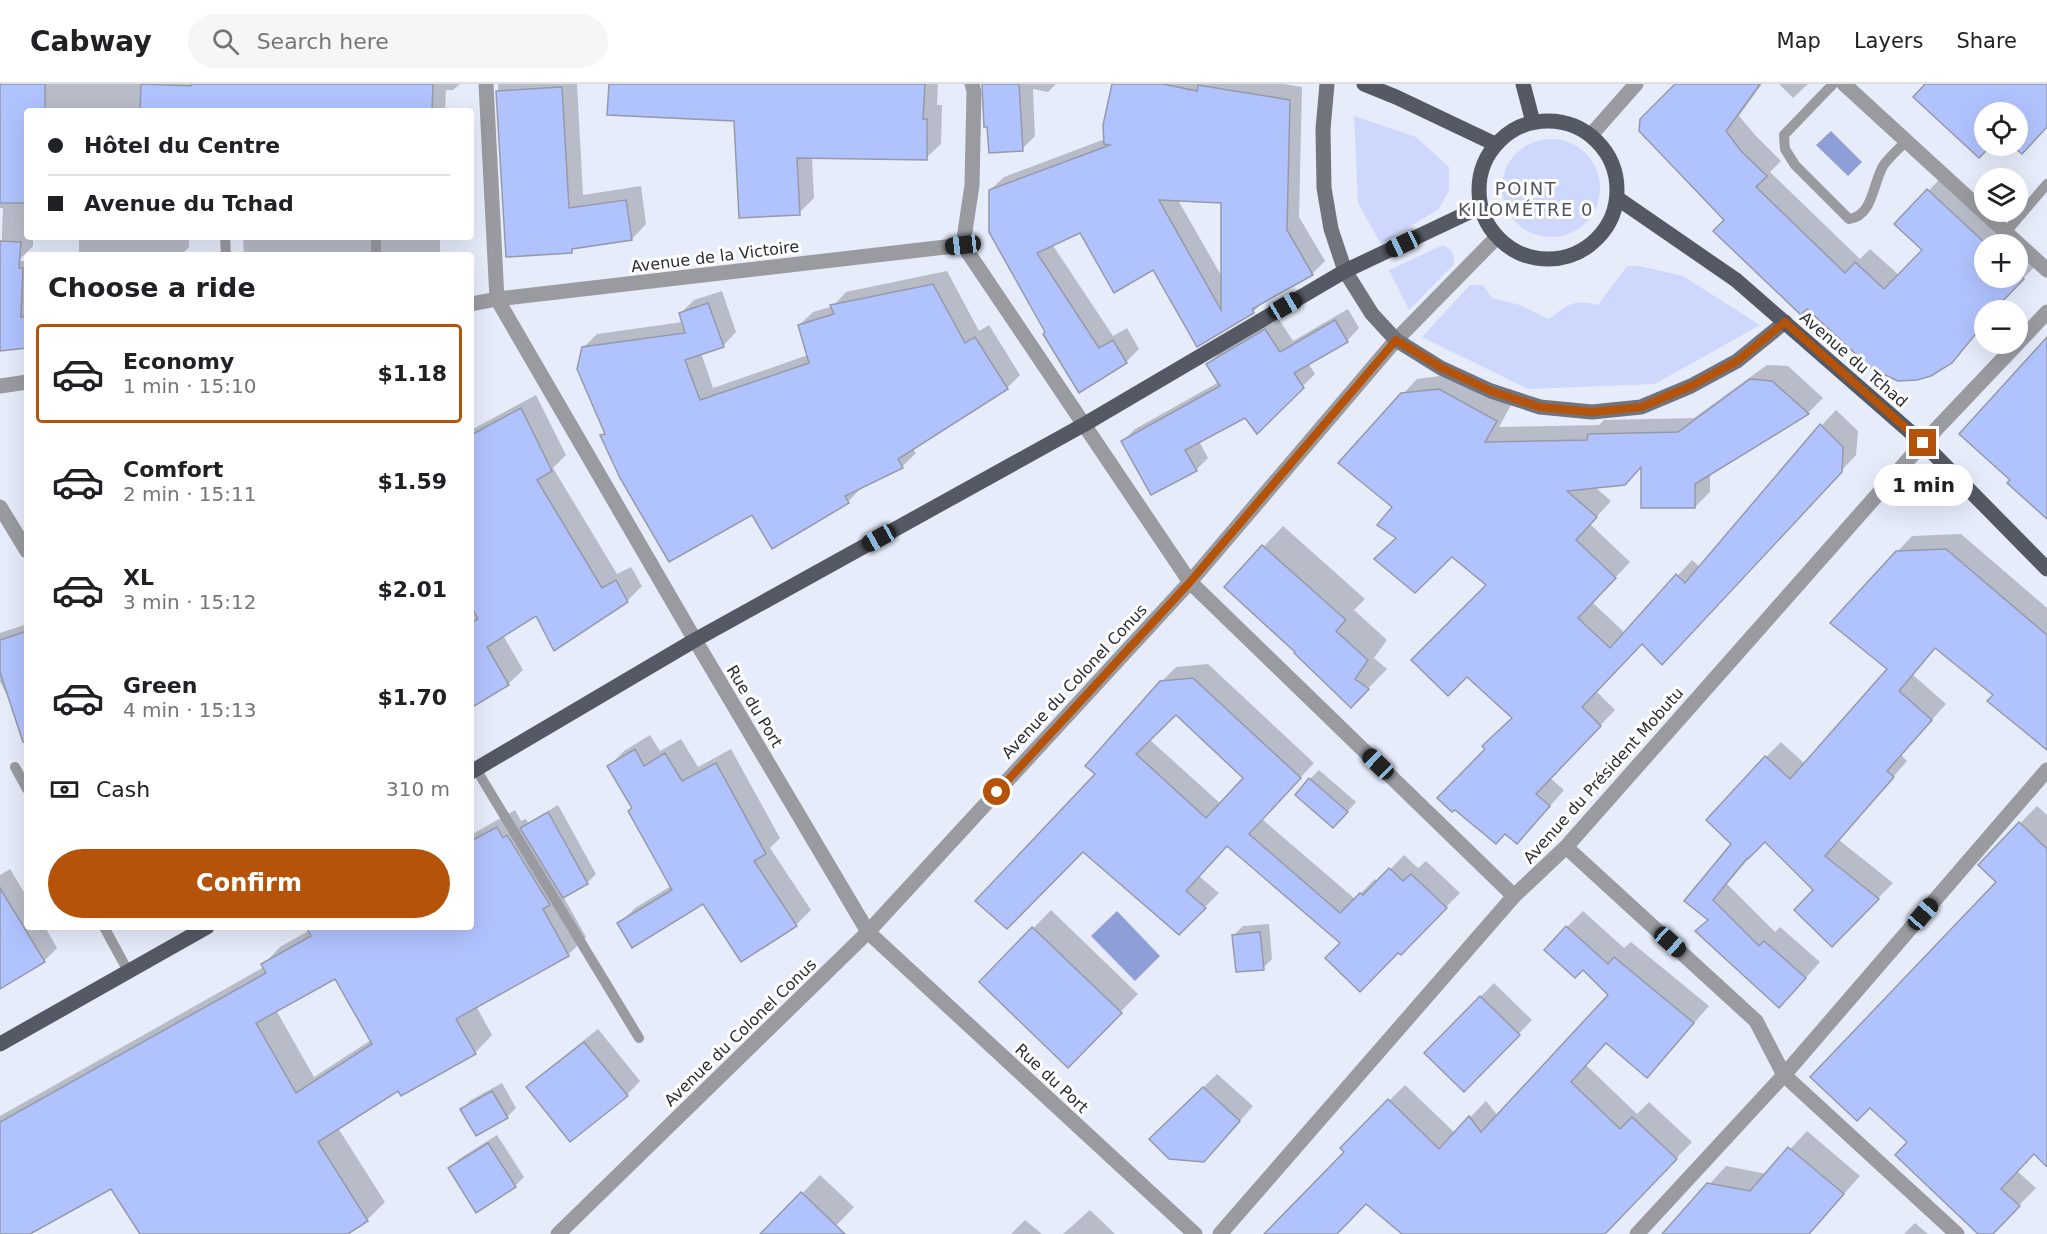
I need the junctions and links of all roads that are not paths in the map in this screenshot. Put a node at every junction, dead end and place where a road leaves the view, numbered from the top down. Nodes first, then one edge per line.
1 (486, 84) edge
2 (972, 84) edge
3 (1327, 84) edge
4 (1364, 84) edge
5 (1523, 84) edge
6 (1636, 84) edge
7 (1833, 84) edge
8 (1844, 84) edge
9 (1533, 122) junction
10 (1591, 135) junction
11 (1906, 141) junction
12 (1495, 144) junction
13 (2047, 184) edge
14 (1617, 198) junction
15 (1480, 207) junction
16 (2006, 232) junction
17 (1497, 237) junction
18 (963, 245) junction
19 (2047, 270) edge
20 (1345, 271) junction
21 (497, 299) junction
22 (474, 303) edge
23 (2047, 312) edge
24 (1785, 322) junction
25 (2028, 332) edge
26 (1396, 340) junction
27 (2007, 354) edge
28 (24, 382) edge
29 (0, 386) edge
30 (1085, 424) junction
31 (1923, 443) junction
32 (0, 507) edge
33 (24, 546) edge
34 (2047, 569) edge
35 (1190, 582) junction
36 (695, 640) junction
37 (15, 767) dead end
38 (474, 770) edge
39 (2047, 770) edge
40 (24, 784) edge
41 (1566, 847) junction
42 (1514, 896) junction
43 (106, 930) edge
44 (202, 930) edge
45 (868, 932) junction
46 (128, 971) junction
47 (639, 1038) dead end
48 (1, 1042) edge
49 (1784, 1075) junction
50 (558, 1234) edge
51 (1196, 1234) edge
52 (1220, 1234) edge
53 (1637, 1234) edge
54 (1957, 1234) edge

1 - 21 street, Rue du Port
2 - 18 street
3 - 20 street
4 - 12 main road
5 - 9 main road
6 - 10 street
7 - 11 lane
8 - 11 street
9 - 10 main road
9 - 12 main road
10 - 14 main road
11 - 16 street
12 - 15 main road
13 - 16 lane
14 - 17 main road
14 - 24 main road, Avenue du Tchad
15 - 17 main road
15 - 20 main road
16 - 19 street
17 - 26 street, Avenue du Colonel Conus
18 - 21 street, Avenue de la Victoire
18 - 30 street
20 - 26 street
20 - 30 main road
21 - 22 street, Avenue de la Victoire
21 - 36 street, Rue du Port
23 - 25 street, Avenue du Président Mobutu
24 - 26 street
24 - 31 main road, Avenue du Tchad
26 - 35 street, Avenue du Colonel Conus
27 - 31 street, Avenue du Président Mobutu
28 - 29 street
30 - 35 street
30 - 36 main road
31 - 34 main road, Avenue du Tchad
31 - 41 street, Avenue du Président Mobutu
32 - 33 street
35 - 42 street
35 - 45 street, Avenue du Colonel Conus
36 - 38 main road
36 - 45 street, Rue du Port
37 - 40 lane
38 - 47 lane
39 - 49 street
41 - 42 street, Avenue du Président Mobutu
41 - 49 street
42 - 52 street, Avenue du Président Mobutu
43 - 46 lane
44 - 46 main road
45 - 50 street, Avenue du Colonel Conus
45 - 51 street, Rue du Port
46 - 48 main road
49 - 53 street
49 - 54 street

